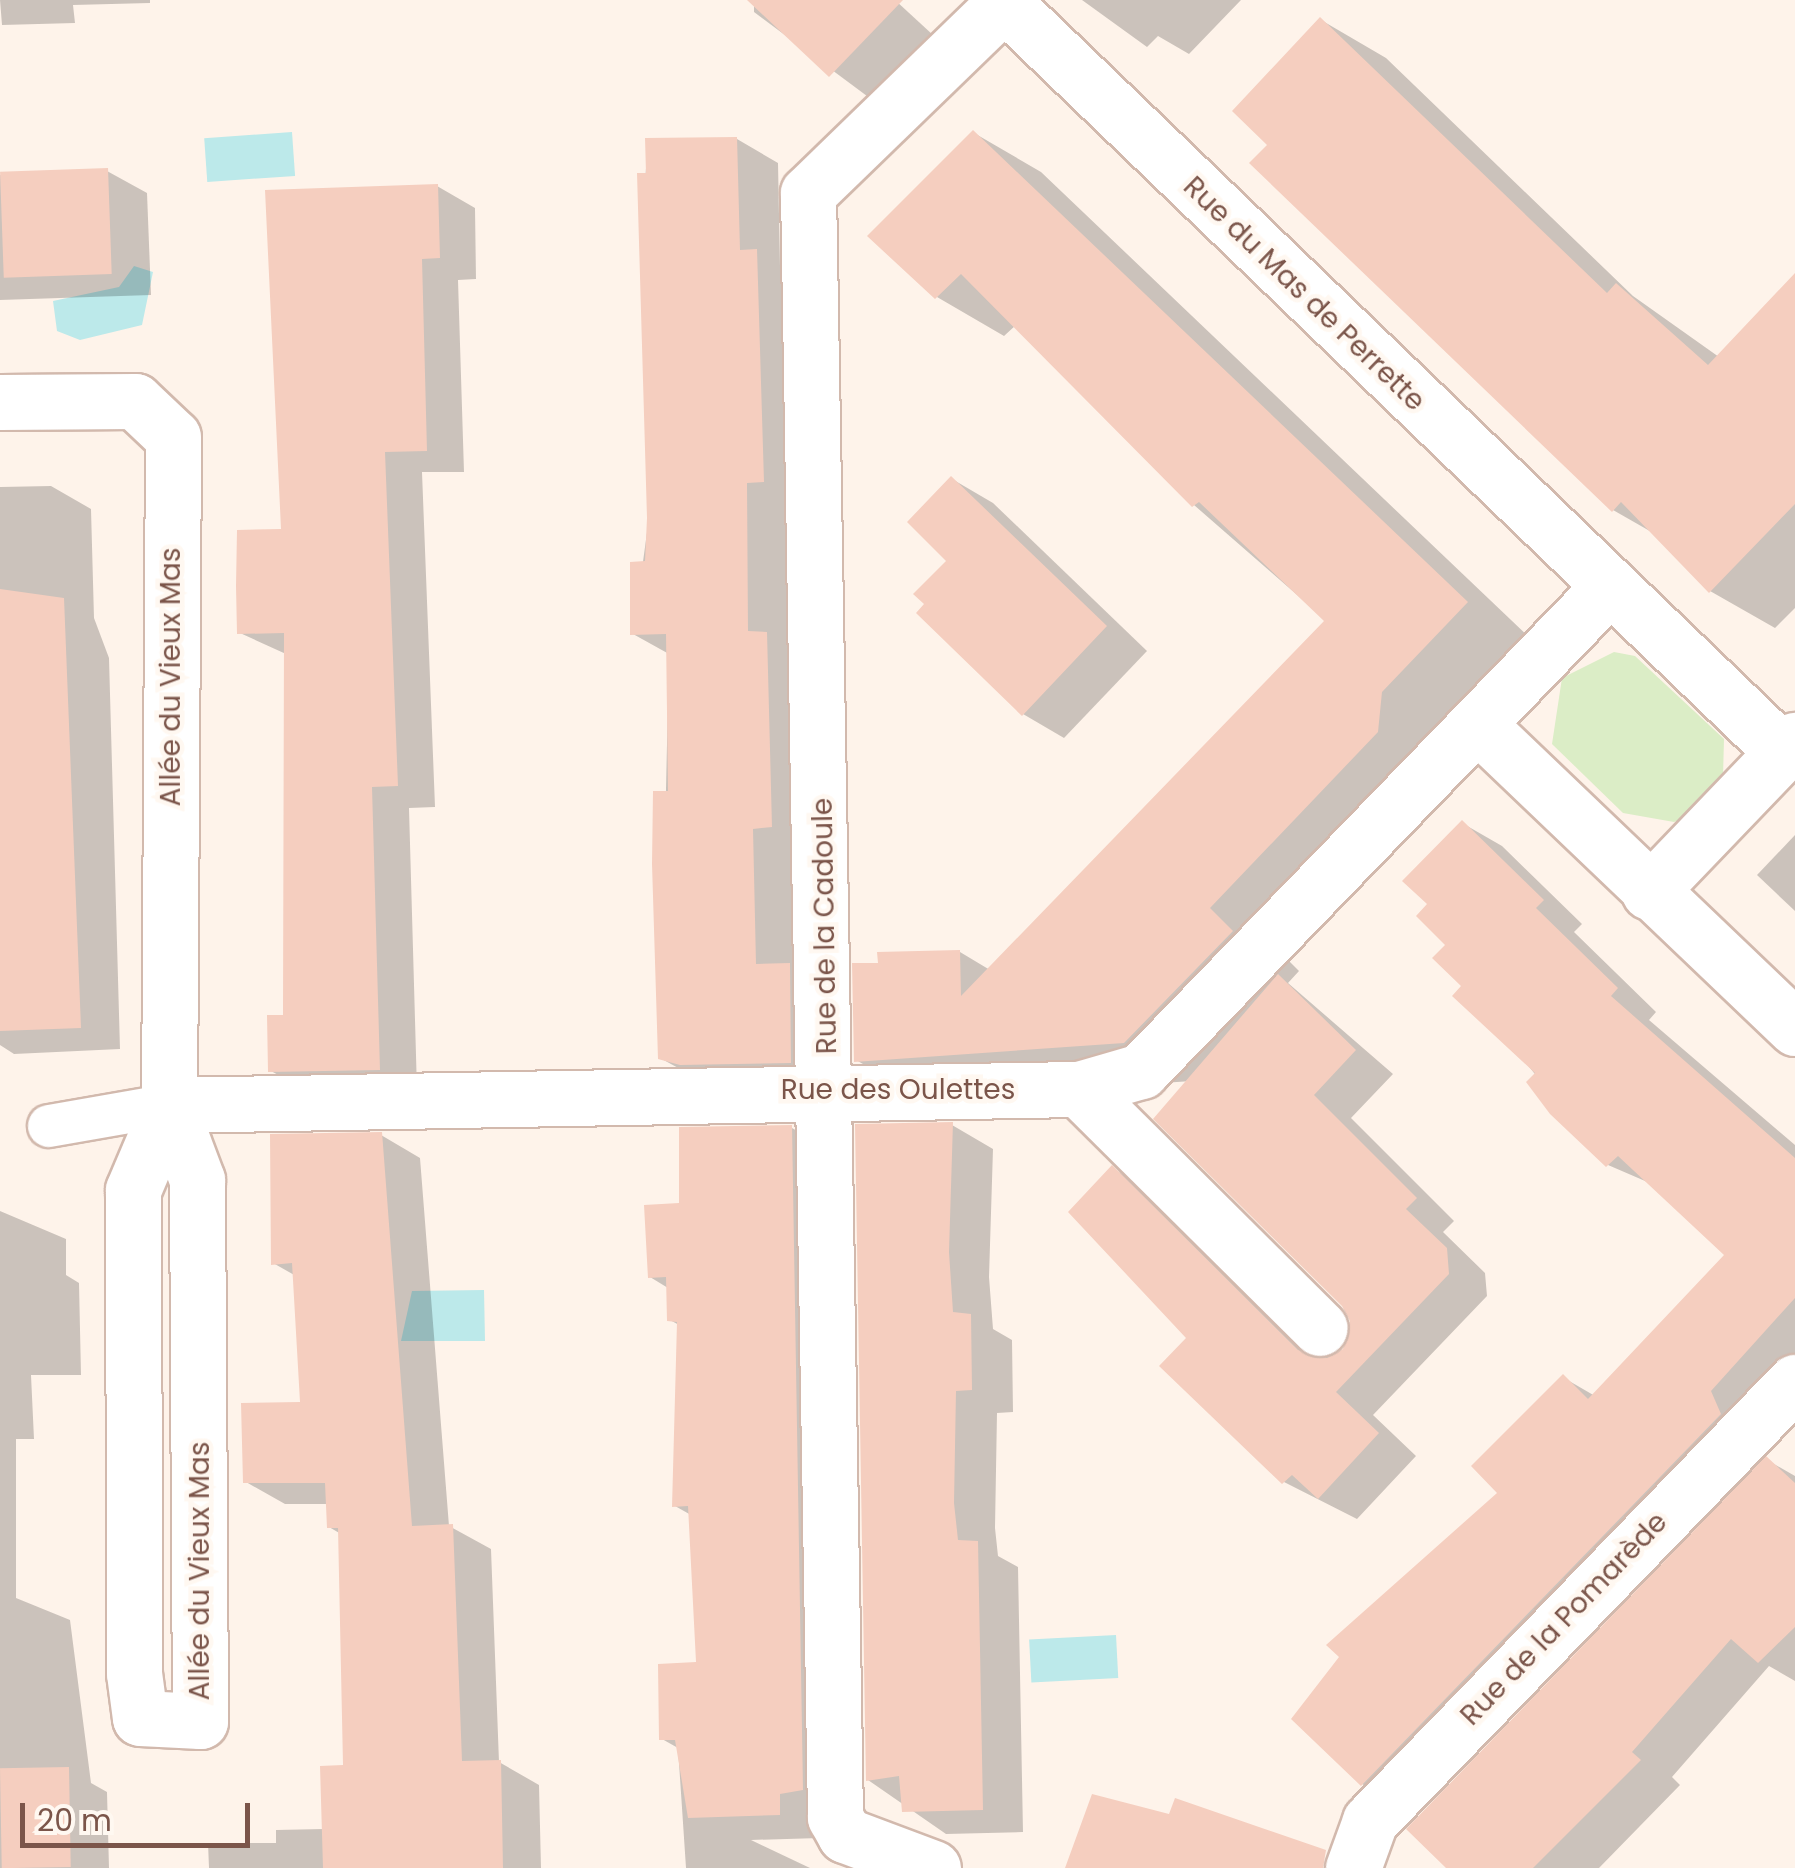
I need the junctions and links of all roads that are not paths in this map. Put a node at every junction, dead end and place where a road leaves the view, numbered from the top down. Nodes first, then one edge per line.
1 (1003, 2) edge
2 (0, 402) edge
3 (1608, 588) junction
4 (1478, 724) junction
5 (1789, 746) edge
6 (1648, 892) junction
7 (1795, 1028) edge
8 (1078, 1089) junction
9 (829, 1090) junction
10 (169, 1105) junction
11 (49, 1126) dead end
12 (1320, 1328) dead end
13 (1795, 1382) edge
14 (933, 1868) edge
15 (1353, 1868) edge

1 - 3 street, Rue du Mas de Perrette
1 - 9 street, Rue de la Cadoule
2 - 10 street, Allée du Vieux Mas
3 - 4 street
3 - 5 street, Rue du Mas de Perrette
4 - 6 street
4 - 8 street, Rue des Oulettes
5 - 6 street, Rue du Mas de Perrette
6 - 7 street
8 - 9 street, Rue des Oulettes
8 - 12 street
9 - 10 street, Rue des Oulettes
9 - 14 street, Rue de la Cadoule
10 - 10 street, Allée du Vieux Mas
10 - 11 lane
13 - 15 street, Rue de la Pomarède

